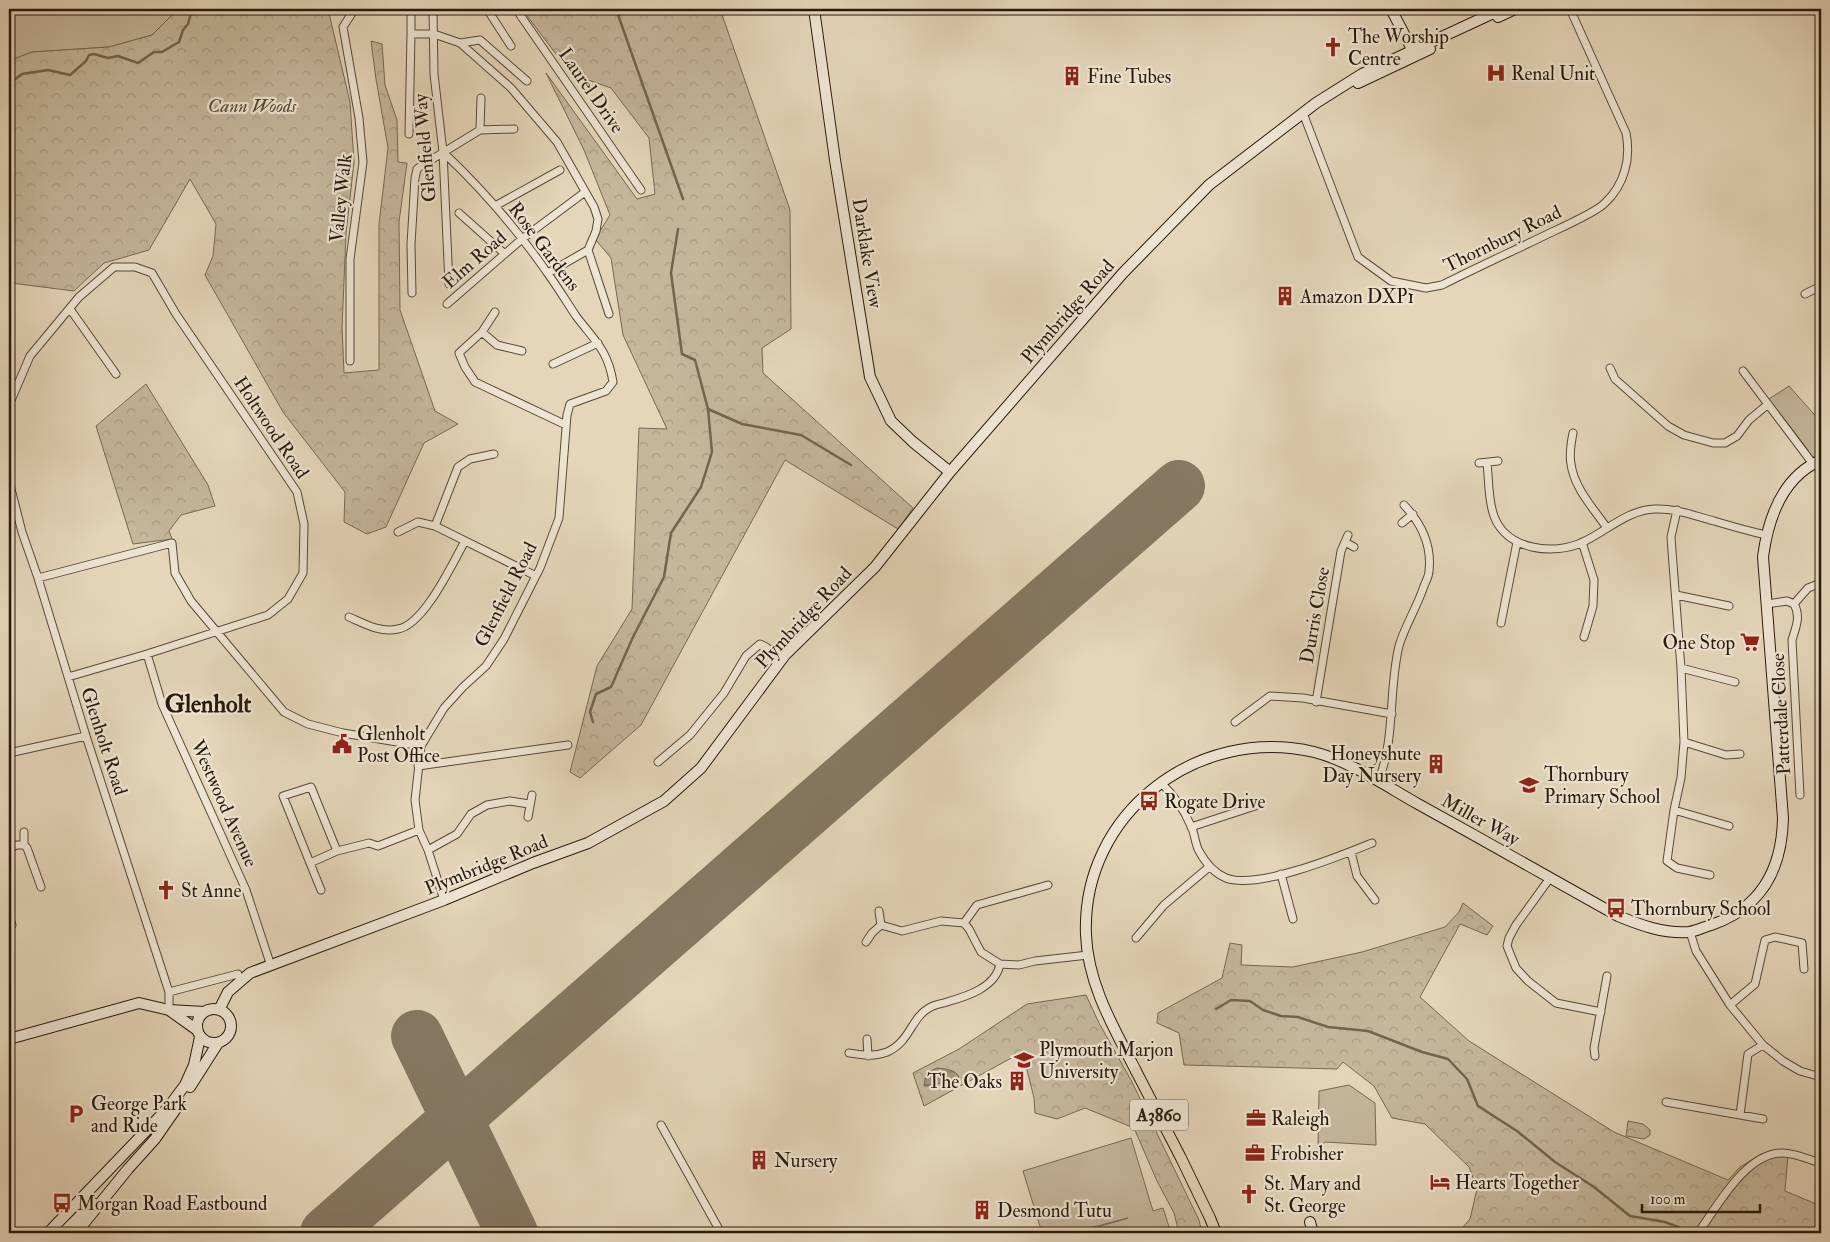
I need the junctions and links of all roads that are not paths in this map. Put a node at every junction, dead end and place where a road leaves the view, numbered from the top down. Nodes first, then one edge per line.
1 (411, 9) edge
2 (434, 9) edge
3 (487, 9) edge
4 (516, 9) edge
5 (814, 9) edge
6 (1391, 9) edge
7 (1502, 9) edge
8 (1515, 9) edge
9 (1570, 9) edge
10 (355, 11) edge
11 (411, 34) junction
12 (434, 34) junction
13 (460, 43) junction
14 (511, 46) dead end
15 (1413, 53) junction
16 (527, 81) dead end
17 (481, 98) dead end
18 (1303, 113) junction
19 (514, 129) dead end
20 (480, 130) junction
21 (409, 134) dead end
22 (443, 152) junction
23 (560, 170) dead end
24 (641, 190) dead end
25 (586, 192) junction
26 (495, 206) junction
27 (459, 213) dead end
28 (522, 239) junction
29 (588, 250) junction
30 (505, 254) junction
31 (548, 273) junction
32 (449, 284) dead end
33 (1821, 286) edge
34 (412, 293) dead end
35 (1805, 294) dead end
36 (447, 304) dead end
37 (70, 309) junction
38 (495, 312) dead end
39 (609, 314) dead end
40 (482, 332) junction
41 (598, 343) junction
42 (522, 351) dead end
43 (350, 361) dead end
44 (553, 364) dead end
45 (611, 367) joint
46 (1610, 368) dead end
47 (1743, 371) dead end
48 (116, 374) dead end
49 (9, 404) edge
50 (1767, 405) junction
51 (566, 425) junction
52 (1573, 433) dead end
53 (494, 454) dead end
54 (1498, 461) dead end
55 (1817, 462) edge
56 (1479, 463) dead end
57 (1488, 463) junction
58 (950, 472) junction
59 (9, 480) edge
60 (1404, 505) dead end
61 (1677, 510) junction
62 (1413, 514) junction
63 (1402, 523) dead end
64 (435, 526) junction
65 (1607, 528) junction
66 (398, 532) dead end
67 (1766, 535) junction
68 (465, 541) junction
69 (1517, 542) junction
70 (1582, 542) junction
71 (1354, 547) dead end
72 (536, 576) junction
73 (38, 578) junction
74 (1821, 583) edge
75 (1676, 595) junction
76 (1766, 604) junction
77 (1794, 604) junction
78 (1729, 606) dead end
79 (349, 617) dead end
80 (1501, 623) dead end
81 (216, 633) junction
82 (1584, 637) dead end
83 (147, 654) junction
84 (782, 660) junction
85 (1681, 668) junction
86 (68, 677) junction
87 (1735, 682) dead end
88 (1316, 702) junction
89 (1392, 714) junction
90 (1235, 722) dead end
91 (86, 736) junction
92 (1684, 742) junction
93 (568, 744) dead end
94 (421, 746) junction
95 (9, 753) edge
96 (1740, 754) dead end
97 (658, 762) dead end
98 (418, 766) junction
99 (1161, 782) junction
100 (1378, 782) junction
101 (532, 794) dead end
102 (1800, 794) dead end
103 (529, 804) junction
104 (1255, 806) dead end
105 (1674, 810) junction
106 (528, 817) dead end
107 (1729, 826) dead end
108 (1191, 827) junction
109 (419, 830) junction
110 (24, 832) dead end
111 (1372, 843) dead end
112 (24, 845) junction
113 (9, 848) edge
114 (428, 850) junction
115 (337, 852) junction
116 (1351, 852) junction
117 (310, 863) junction
118 (1209, 867) junction
119 (1281, 874) junction
120 (1710, 874) dead end
121 (1550, 878) junction
122 (1048, 885) dead end
123 (41, 887) dead end
124 (1032, 889) junction
125 (321, 890) dead end
126 (1035, 897) dead end
127 (444, 900) junction
128 (1375, 900) dead end
129 (879, 911) dead end
130 (9, 916) edge
131 (1292, 919) dead end
132 (964, 923) junction
133 (12, 925) dead end
134 (881, 925) junction
135 (1690, 932) junction
136 (1136, 938) dead end
137 (866, 942) dead end
138 (1088, 955) junction
139 (1000, 964) junction
140 (271, 966) junction
141 (1804, 968) dead end
142 (238, 974) dead end
143 (1607, 976) dead end
144 (169, 992) junction
145 (1730, 1005) junction
146 (169, 1010) junction
147 (220, 1010) junction
148 (204, 1012) junction
149 (1601, 1012) junction
150 (198, 1033) junction
151 (9, 1039) edge
152 (867, 1039) dead end
153 (218, 1043) junction
154 (1763, 1045) junction
155 (849, 1053) dead end
156 (868, 1056) junction
157 (1595, 1056) dead end
158 (1821, 1077) edge
159 (1666, 1102) dead end
160 (1740, 1115) junction
161 (1763, 1119) dead end
162 (661, 1125) dead end
163 (1821, 1163) edge
164 (128, 1169) junction
165 (1310, 1222) dead end
166 (48, 1233) edge
167 (63, 1233) edge
168 (76, 1233) edge
169 (721, 1233) edge
170 (1216, 1233) edge
171 (1313, 1233) edge
172 (1698, 1233) edge

1 - 11 street
2 - 12 street, Glenfield Way
3 - 14 street
4 - 24 street, Laurel Drive
5 - 58 main road, Darklake View
6 - 15 main road
7 - 15 main road, Plymbridge Road
8 - 15 main road, Plymbridge Road
9 - 18 street, Thornbury Road
10 - 43 street, Valley Walk
11 - 12 street
11 - 21 street
12 - 13 street
12 - 22 street, Glenfield Way
13 - 16 street
13 - 25 street
15 - 18 main road, Plymbridge Road
17 - 20 street
18 - 58 main road, Plymbridge Road
19 - 20 street
20 - 22 street
22 - 26 street, Rose Gardens
22 - 32 street, Glenfield Way
22 - 34 street
23 - 26 street
25 - 28 street, Elm Road
25 - 29 street
26 - 28 street, Rose Gardens
27 - 30 street
28 - 30 street, Elm Road
28 - 31 street, Rose Gardens
29 - 31 street
29 - 39 street
30 - 36 street, Elm Road
31 - 41 street, Rose Gardens
33 - 35 street
37 - 48 street
37 - 49 street
37 - 81 street, Holtwood Road
38 - 40 street
40 - 42 street
40 - 51 street
41 - 44 street
41 - 45 street, Rose Gardens
45 - 51 street, Glenfield Road
46 - 50 street
47 - 50 street
50 - 55 street
51 - 72 street, Glenfield Road
52 - 65 street
53 - 64 street
54 - 57 street
55 - 67 main road, Miller Way
56 - 57 street
57 - 69 street
58 - 84 main road, Plymbridge Road
59 - 73 street, Glenholt Road
60 - 62 street
61 - 65 street
61 - 67 street
61 - 75 street
62 - 63 street
62 - 89 street
64 - 66 street
64 - 68 street
65 - 70 street
67 - 76 main road, Miller Way
68 - 72 street
68 - 79 street
69 - 70 street
69 - 80 street
70 - 82 street
71 - 88 street, Durris Close
72 - 94 street, Glenfield Road
73 - 81 street
73 - 86 street, Glenholt Road
74 - 77 street
75 - 78 street
75 - 85 street
76 - 77 street
76 - 135 main road, Miller Way
77 - 102 street, Patterdale Close
81 - 83 street, Holtwood Road
81 - 94 street
83 - 86 street, Holtwood Road
83 - 140 street, Westwood Avenue
84 - 97 street
84 - 127 main road, Plymbridge Road
85 - 87 street
85 - 92 street
86 - 91 street, Glenholt Road
88 - 89 street
88 - 90 street
89 - 100 street
91 - 95 street
91 - 144 street, Glenholt Road
92 - 96 street
92 - 105 street
93 - 98 street
94 - 98 street, Glenfield Road
98 - 109 street, Glenfield Road
99 - 100 main road, Miller Way
99 - 108 street
99 - 138 main road, Miller Way
100 - 121 main road, Miller Way
101 - 103 street
103 - 106 street
103 - 114 street
104 - 108 street
105 - 107 street
105 - 120 street
108 - 118 street
109 - 114 street, Glenfield Road
109 - 115 street
110 - 112 street
111 - 116 street
112 - 113 street
112 - 123 street
114 - 127 street, Glenfield Road
115 - 117 street
115 - 117 street
116 - 119 street
116 - 128 street
117 - 125 street
118 - 119 street
118 - 136 street
119 - 131 street
121 - 135 main road, Miller Way
121 - 149 street
122 - 124 street
124 - 126 street
124 - 132 street
127 - 140 main road, Plymbridge Road
129 - 134 street
130 - 133 street
132 - 134 street
132 - 139 street
134 - 137 street
135 - 145 street
138 - 139 street
138 - 170 main road, Miller Way / A3860
139 - 156 street
140 - 147 main road, Plymbridge Road
141 - 145 street
142 - 144 street
143 - 149 street
144 - 146 street, Glenholt Road
145 - 154 street
146 - 148 main road
146 - 150 main road
146 - 151 main road
147 - 148 main road
147 - 153 main road
148 - 150 main road
149 - 157 street
150 - 153 main road
150 - 166 main road
152 - 156 street
153 - 164 main road
154 - 158 street
154 - 160 street
155 - 156 street
159 - 160 street
160 - 161 street
162 - 169 street
163 - 172 street
164 - 167 main road
164 - 168 main road
165 - 171 main road

